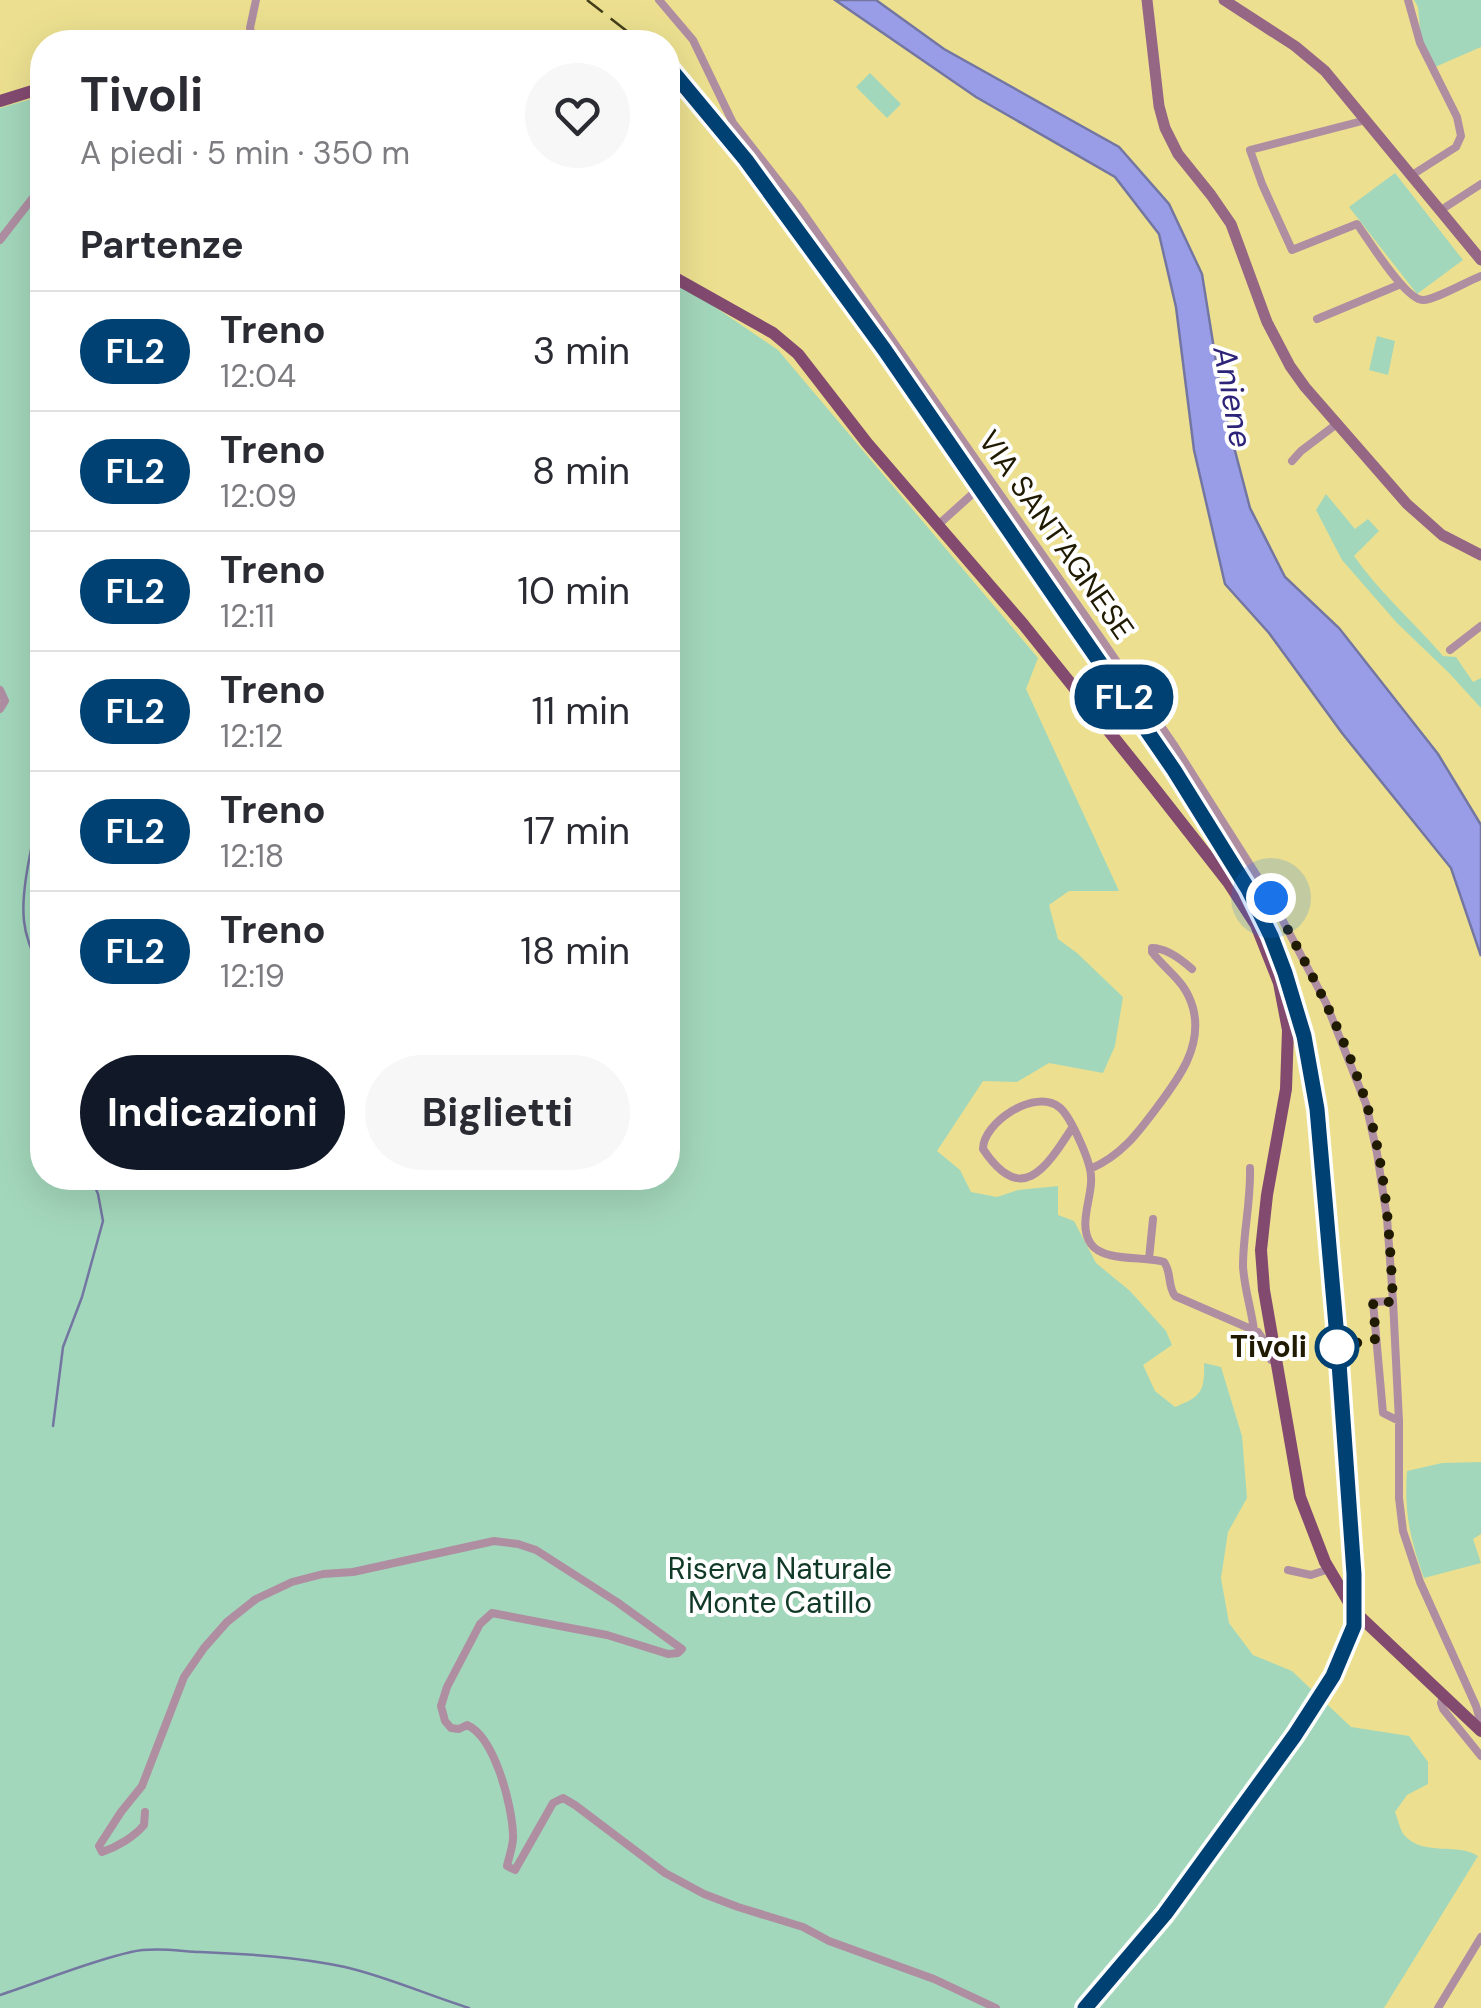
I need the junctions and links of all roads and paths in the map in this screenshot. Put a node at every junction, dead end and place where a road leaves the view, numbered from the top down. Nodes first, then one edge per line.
1 (256, 0) edge
2 (660, 0) edge
3 (1148, 0) edge
4 (1224, 0) edge
5 (1408, 0) edge
6 (251, 30) edge
7 (30, 92) edge
8 (0, 101) edge
9 (1366, 120) junction
10 (1412, 175) junction
11 (1481, 184) edge
12 (30, 201) edge
13 (1441, 210) junction
14 (0, 240) edge
15 (1481, 260) edge
16 (1481, 276) edge
17 (680, 281) edge
18 (1401, 284) junction
19 (1316, 319) dead end
20 (1338, 423) junction
21 (1292, 461) dead end
22 (990, 479) junction
23 (938, 526) junction
24 (1481, 555) edge
25 (1481, 626) edge
26 (1450, 650) dead end
27 (0, 690) edge
28 (0, 708) edge
29 (1192, 969) dead end
30 (1072, 1128) junction
31 (1090, 1168) junction
32 (1250, 1168) dead end
33 (1153, 1219) dead end
34 (1150, 1259) junction
35 (1393, 1302) junction
36 (1254, 1330) junction
37 (1280, 1390) junction
38 (1399, 1421) junction
39 (1329, 1569) junction
40 (1288, 1570) dead end
41 (1444, 1695) junction
42 (1481, 1724) edge
43 (1481, 1732) edge
44 (1481, 1756) edge
45 (145, 1812) dead end
46 (1481, 1937) edge
47 (996, 2008) edge
48 (1438, 2008) edge

1 - 6 street
2 - 22 street, VIA SANT'AGNESE
3 - 20 main road
4 - 9 main road
5 - 10 street
7 - 8 main road
9 - 10 main road
9 - 18 street
10 - 13 main road
11 - 13 street
12 - 14 street
13 - 15 main road
16 - 18 street
17 - 23 main road
18 - 19 street
20 - 21 street
20 - 24 main road
22 - 23 street
22 - 35 street, VIA SANT'AGNESE
23 - 37 main road
25 - 26 street
27 - 28 street
29 - 31 street
30 - 30 street
30 - 31 street
31 - 34 street
32 - 36 street
33 - 34 street
34 - 36 street
35 - 38 street, VIA SANT'AGNESE
35 - 38 street
36 - 37 street
37 - 39 main road
38 - 42 street, VIA SANT'AGNESE
39 - 40 street
39 - 41 main road
41 - 43 main road
41 - 44 street
45 - 47 street
46 - 48 street

